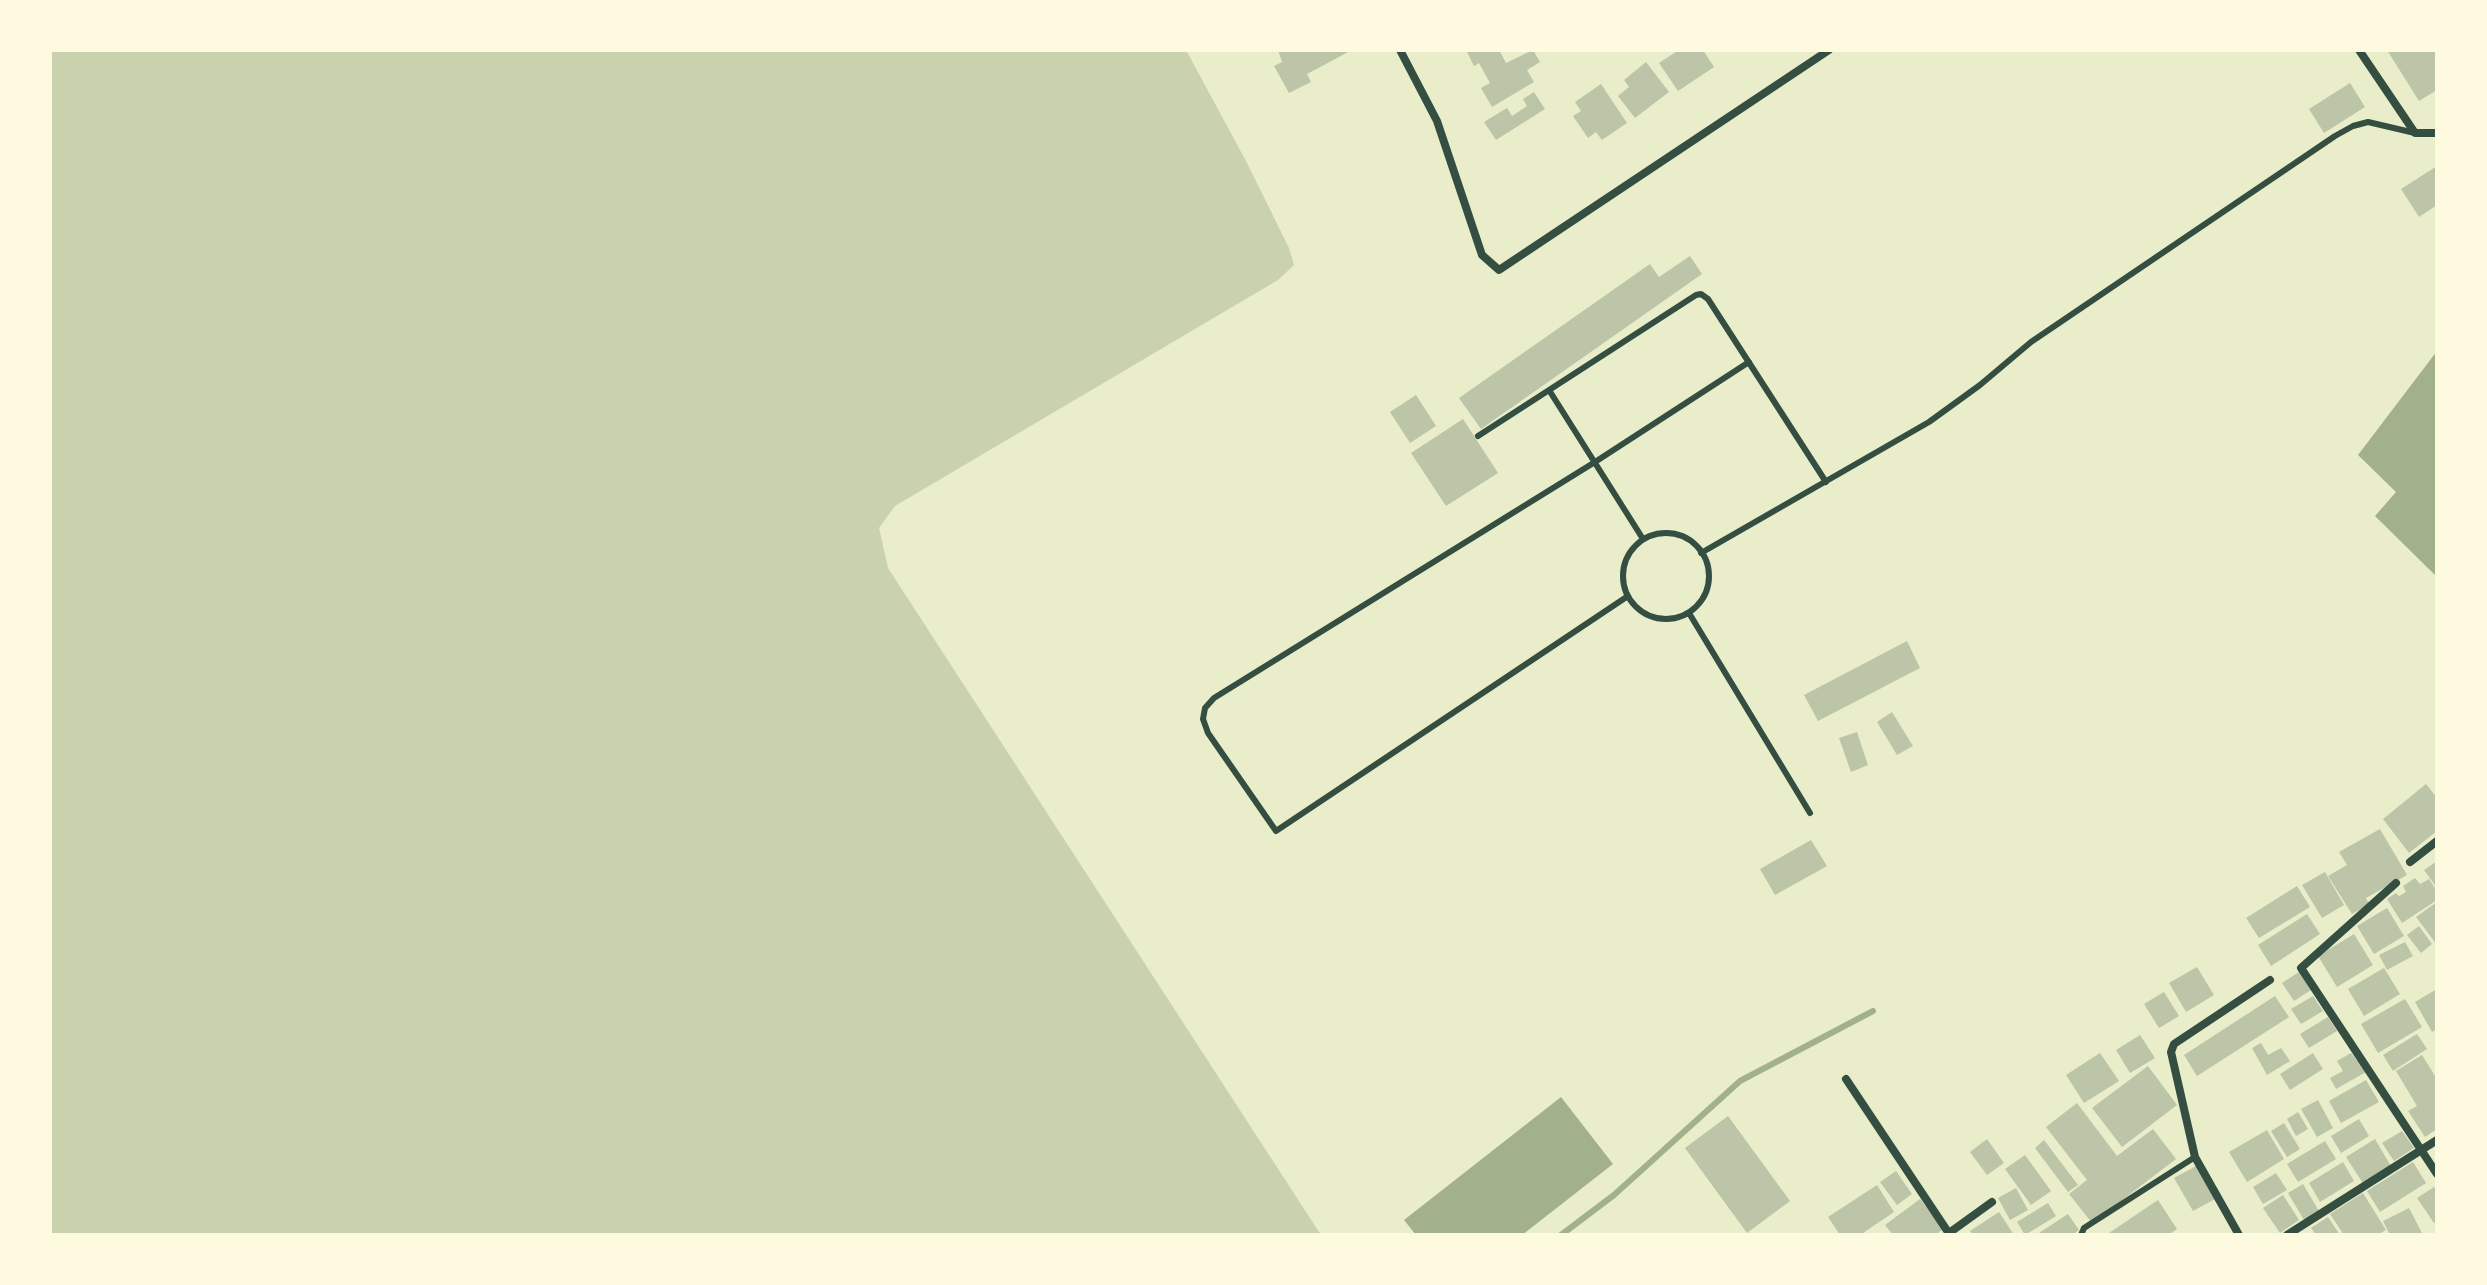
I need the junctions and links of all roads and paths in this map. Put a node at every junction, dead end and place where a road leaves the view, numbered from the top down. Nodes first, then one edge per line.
1 (1400, 50) edge
2 (1829, 50) edge
3 (2359, 50) edge
4 (2415, 133) junction
5 (2437, 133) edge
6 (1749, 362) junction
7 (1549, 390) junction
8 (1478, 436) dead end
9 (1595, 462) junction
10 (1826, 482) junction
11 (1643, 539) junction
12 (1701, 553) junction
13 (1628, 596) junction
14 (1689, 613) junction
15 (1810, 813) dead end
16 (2437, 841) edge
17 (2410, 862) dead end
18 (2396, 883) dead end
19 (2270, 980) dead end
20 (1846, 1079) dead end
21 (2437, 1140) edge
22 (2421, 1151) junction
23 (2195, 1157) junction
24 (2437, 1174) edge
25 (1992, 1202) dead end
26 (1950, 1234) edge
27 (2081, 1235) edge
28 (2239, 1235) edge
29 (2287, 1235) edge

1 - 2 street
3 - 4 street
4 - 5 street
4 - 10 lane
6 - 7 lane
6 - 9 lane
6 - 10 lane
7 - 8 lane
7 - 9 lane
9 - 11 lane
9 - 13 lane
10 - 12 lane
11 - 12 lane
11 - 13 lane
12 - 14 lane
13 - 14 lane
14 - 15 lane
16 - 17 street
18 - 22 street
19 - 23 street
20 - 26 street
21 - 22 street
22 - 24 street
22 - 29 street
23 - 27 lane
23 - 28 street
25 - 26 street

